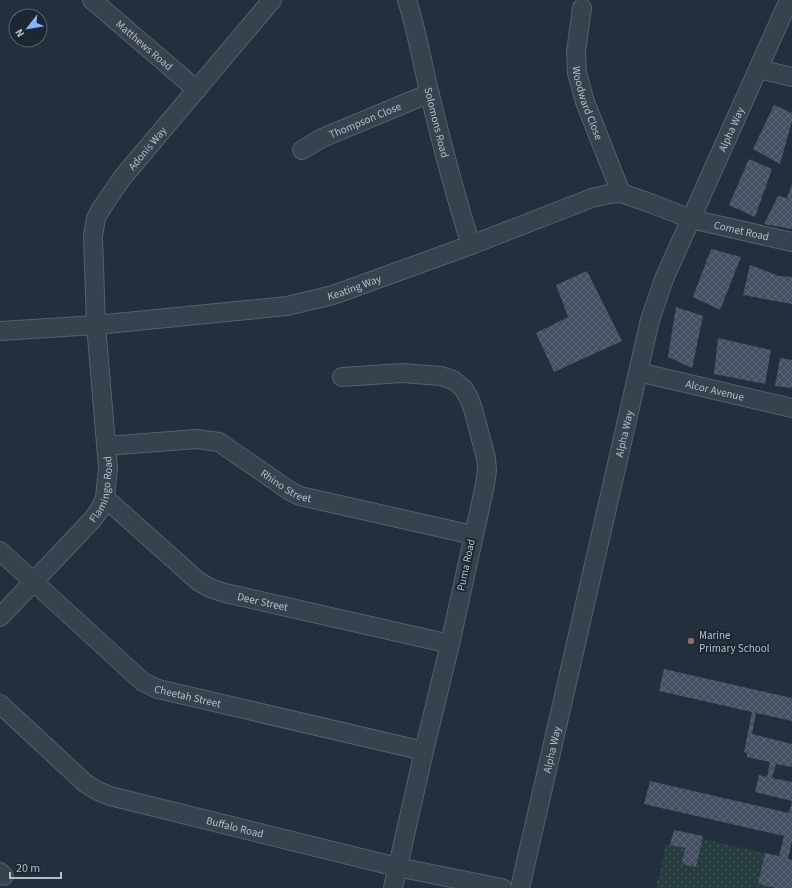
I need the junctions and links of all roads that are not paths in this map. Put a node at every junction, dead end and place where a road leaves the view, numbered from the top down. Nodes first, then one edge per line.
1 (92, 0) edge
2 (272, 0) edge
3 (408, 0) edge
4 (789, 0) edge
5 (582, 8) dead end
6 (758, 69) junction
7 (792, 77) edge
8 (196, 90) junction
9 (430, 93) junction
10 (302, 150) dead end
11 (621, 193) junction
12 (691, 219) junction
13 (792, 242) edge
14 (471, 245) junction
15 (96, 325) junction
16 (0, 331) edge
17 (638, 372) junction
18 (342, 377) dead end
19 (792, 408) edge
20 (106, 446) junction
21 (105, 498) junction
22 (473, 535) junction
23 (0, 551) edge
24 (33, 582) junction
25 (0, 617) edge
26 (450, 644) junction
27 (0, 704) edge
28 (424, 751) junction
29 (398, 866) junction
30 (393, 888) edge
31 (502, 888) edge
32 (520, 888) edge

1 - 8 street, Matthews Road
2 - 8 street, Adonis Way
3 - 9 street, Solomons Road
4 - 6 street, Alpha Way
5 - 11 street, Woodward Close
6 - 7 street
6 - 12 street, Alpha Way
8 - 15 street, Adonis Way
9 - 10 street, Thompson Close
9 - 14 street, Solomons Road
11 - 12 street, Keating Way
11 - 14 street, Keating Way
12 - 13 street, Comet Road
12 - 17 street, Alpha Way
14 - 15 street, Keating Way
15 - 16 street, Keating Way
15 - 20 street, Flamingo Road
17 - 19 street, Alcor Avenue
17 - 32 street, Alpha Way
18 - 22 street, Puma Road
20 - 21 street, Flamingo Road
20 - 22 street, Rhino Street
21 - 24 street, Flamingo Road
21 - 26 street, Deer Street
22 - 26 street, Puma Road
23 - 24 street, Cheetah Street
24 - 25 street, Flamingo Road
24 - 28 street, Cheetah Street
26 - 28 street, Puma Road
27 - 29 street, Buffalo Road
28 - 29 street, Puma Road
29 - 30 street, Puma Road
29 - 31 street, Buffalo Road

